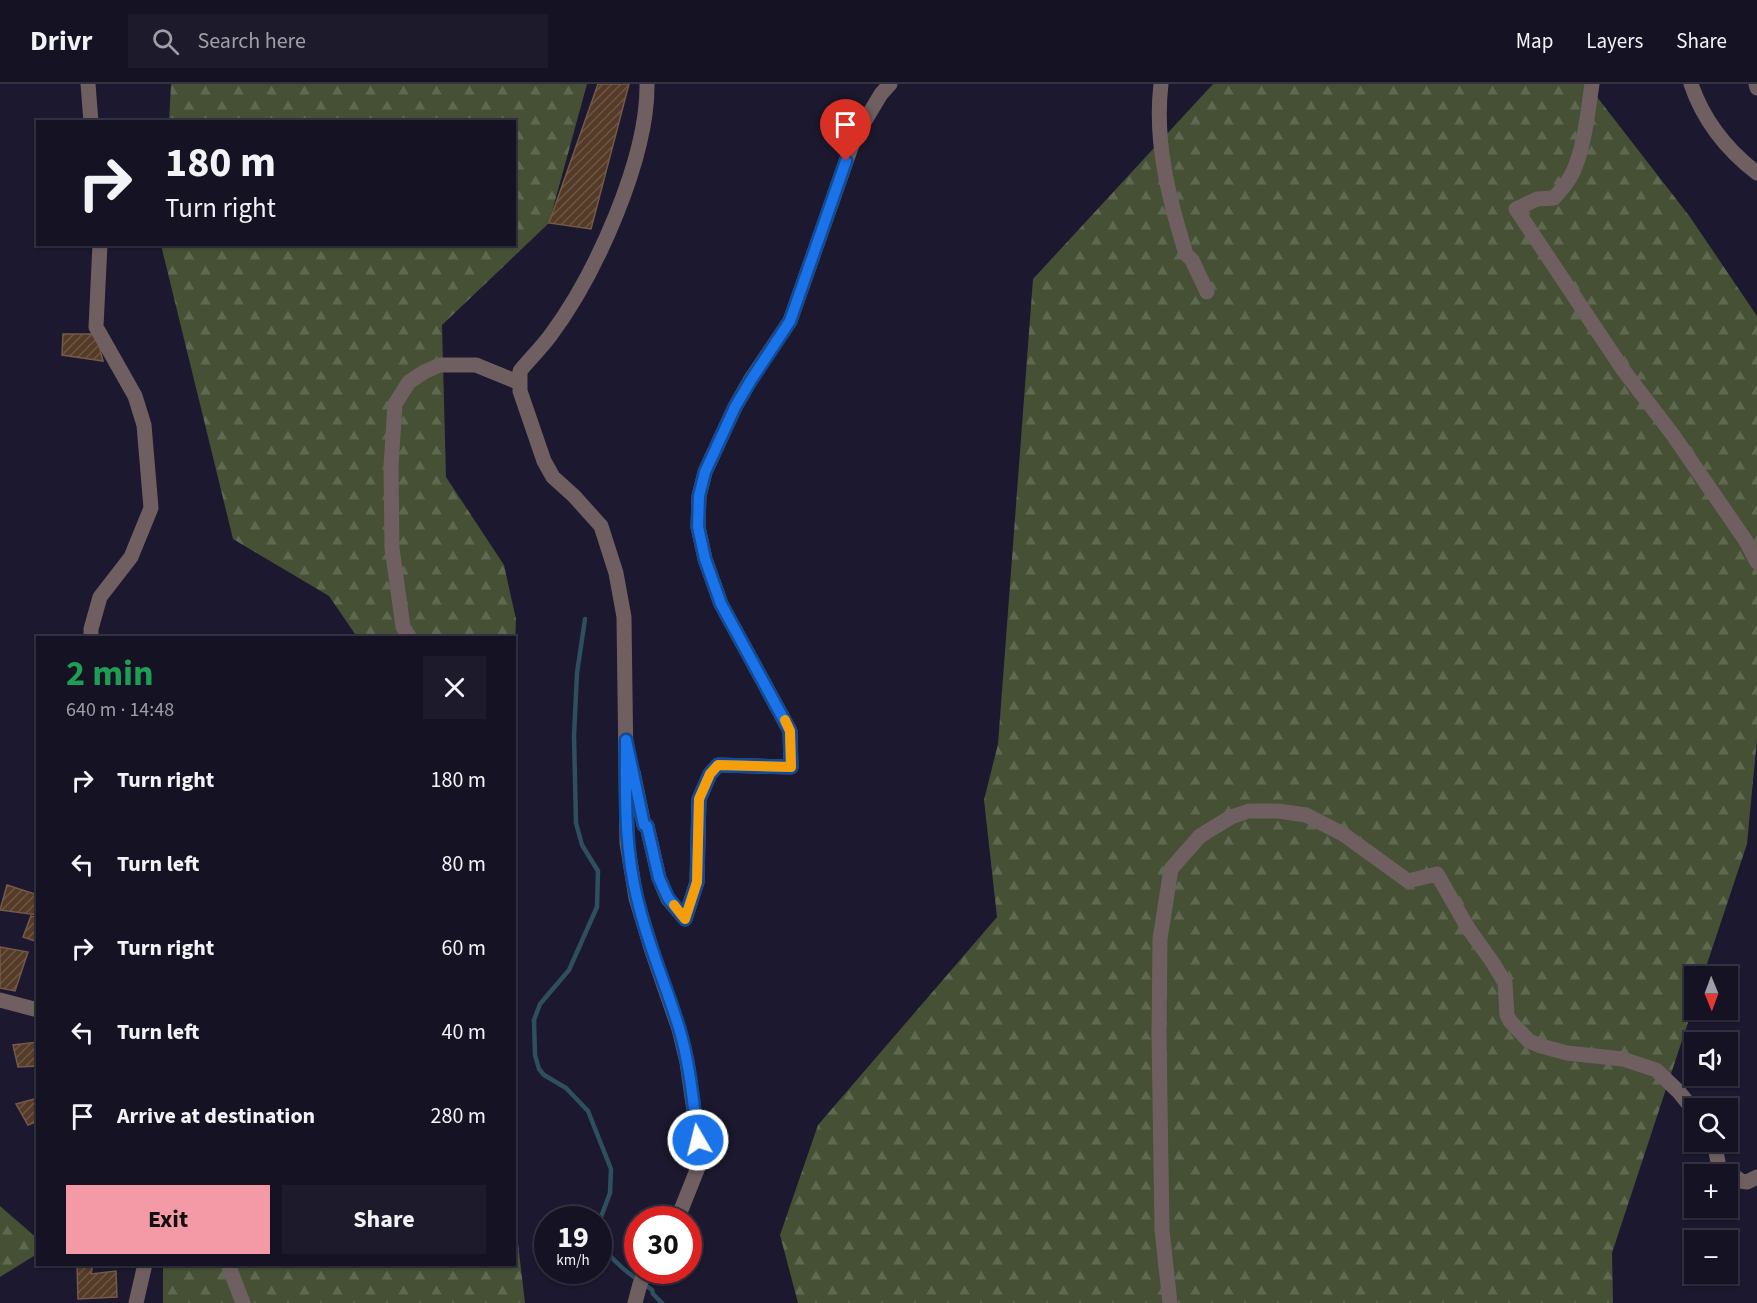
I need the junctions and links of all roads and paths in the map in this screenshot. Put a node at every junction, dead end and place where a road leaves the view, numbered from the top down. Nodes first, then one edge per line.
1 (88, 84) edge
2 (647, 84) edge
3 (890, 84) edge
4 (1161, 84) edge
5 (1592, 84) edge
6 (1691, 84) edge
7 (91, 120) edge
8 (1757, 173) edge
9 (100, 246) edge
10 (1207, 292) dead end
11 (520, 384) junction
12 (1757, 562) edge
13 (91, 636) edge
14 (409, 636) edge
15 (626, 740) junction
16 (0, 1000) edge
17 (36, 1009) edge
18 (1684, 1099) edge
19 (1716, 1152) edge
20 (1757, 1177) edge
21 (683, 1206) edge
22 (145, 1266) edge
23 (229, 1266) edge
24 (640, 1284) edge
25 (136, 1303) edge
26 (243, 1303) edge
27 (635, 1303) edge
28 (1170, 1303) edge

1 - 7 street
2 - 11 street
3 - 15 street
4 - 10 street
5 - 12 street
6 - 8 street
9 - 13 street
11 - 14 street
11 - 15 street
15 - 21 street
16 - 17 street
18 - 28 street
19 - 20 street
22 - 25 street
23 - 26 street
24 - 27 street

